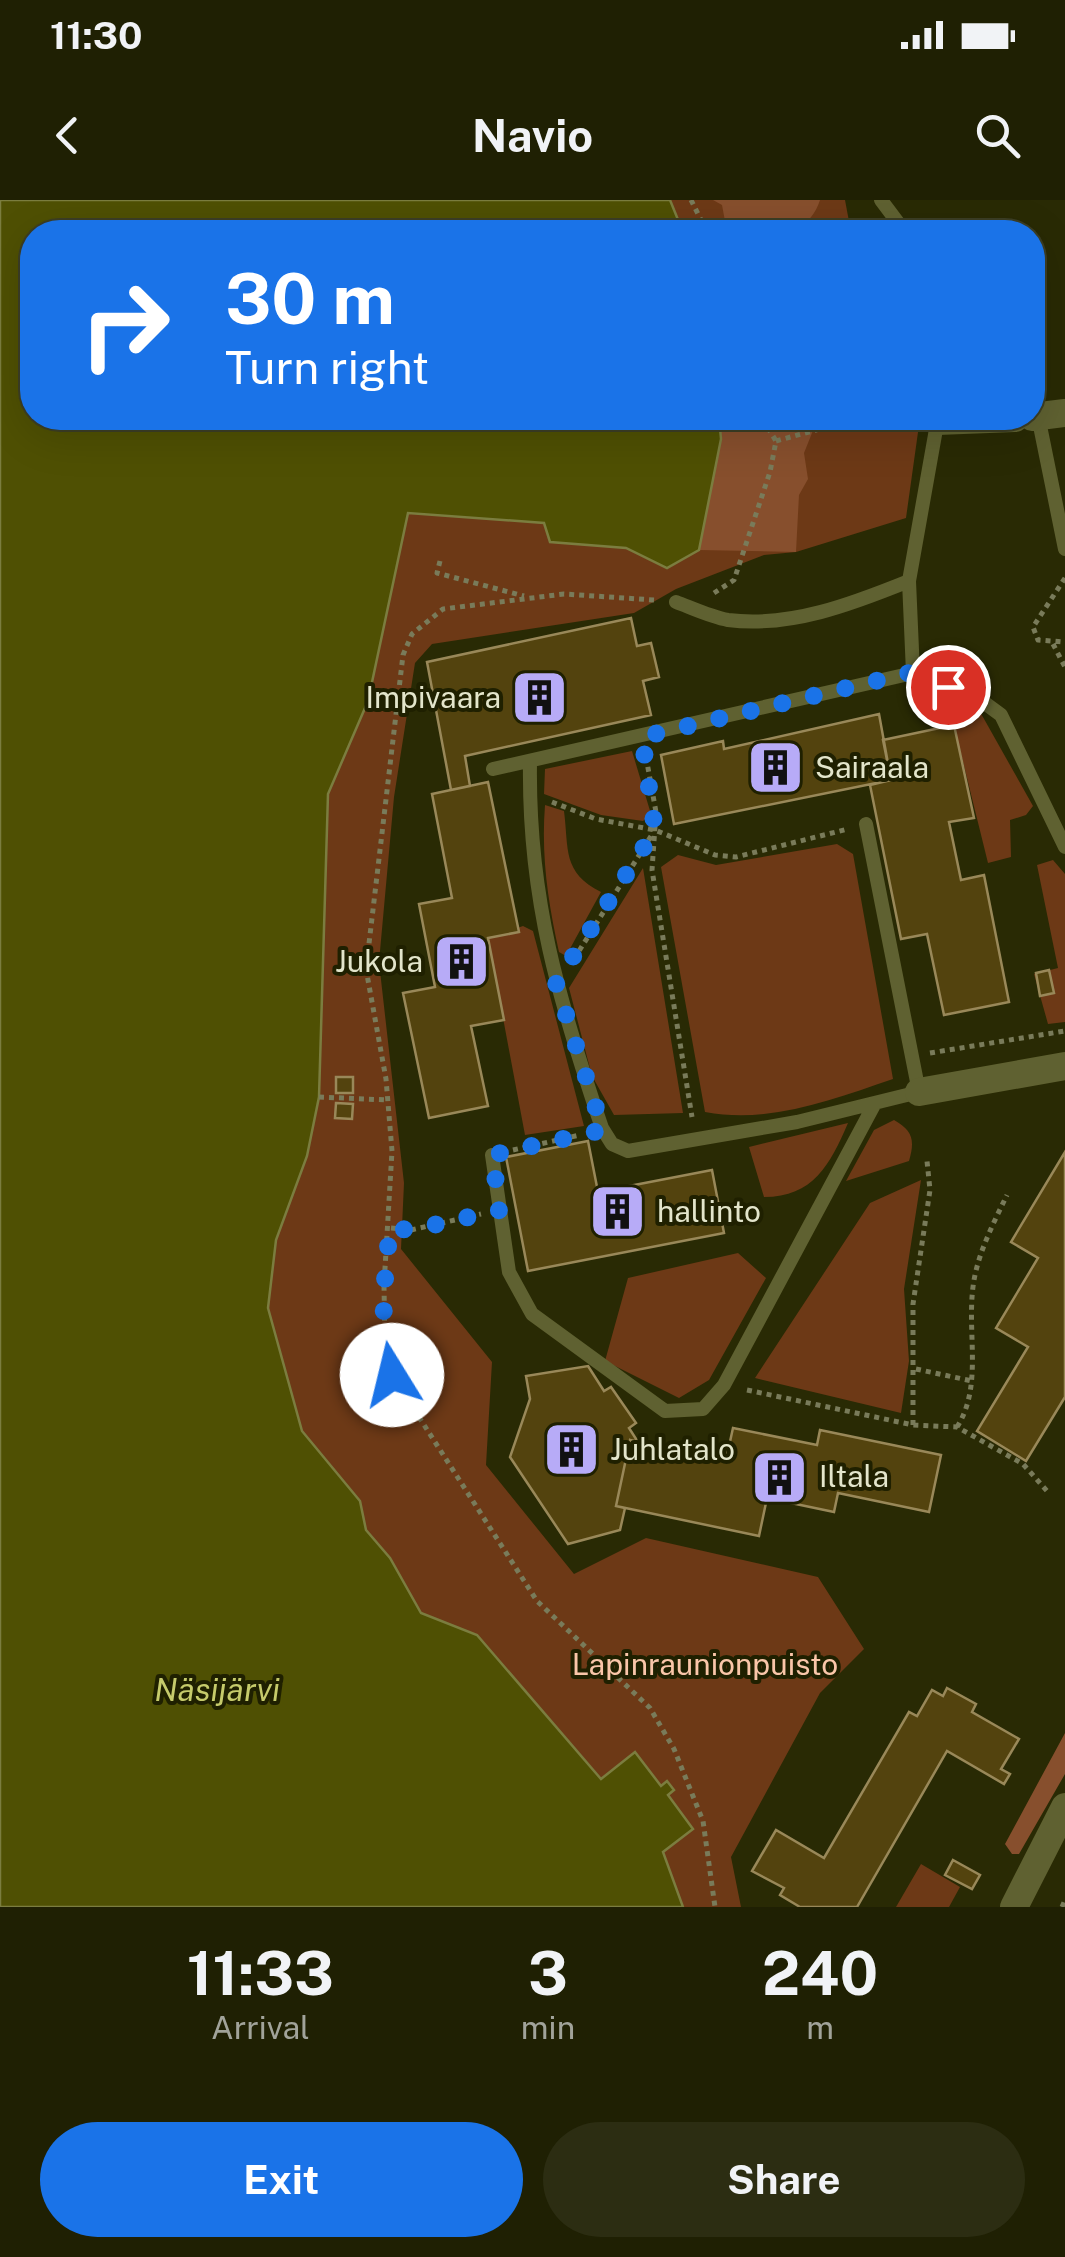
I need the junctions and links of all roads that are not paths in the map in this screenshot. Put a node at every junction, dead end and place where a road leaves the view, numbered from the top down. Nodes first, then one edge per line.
1 (935, 430) edge
2 (1041, 430) edge
3 (1065, 549) edge
4 (908, 581) junction
5 (676, 602) road end
6 (913, 672) junction
7 (530, 763) junction
8 (493, 769) dead end
9 (866, 824) road end
10 (1065, 847) edge
11 (1065, 1066) edge
12 (919, 1092) junction
13 (874, 1105) junction
14 (492, 1155) road end
15 (1065, 1807) edge
16 (1014, 1907) edge

1 - 4 lane
2 - 3 lane
4 - 5 lane
4 - 6 lane
6 - 7 lane
6 - 10 lane
7 - 8 lane
7 - 13 lane
9 - 12 lane
11 - 12 street
12 - 13 lane
13 - 14 lane
15 - 16 street

